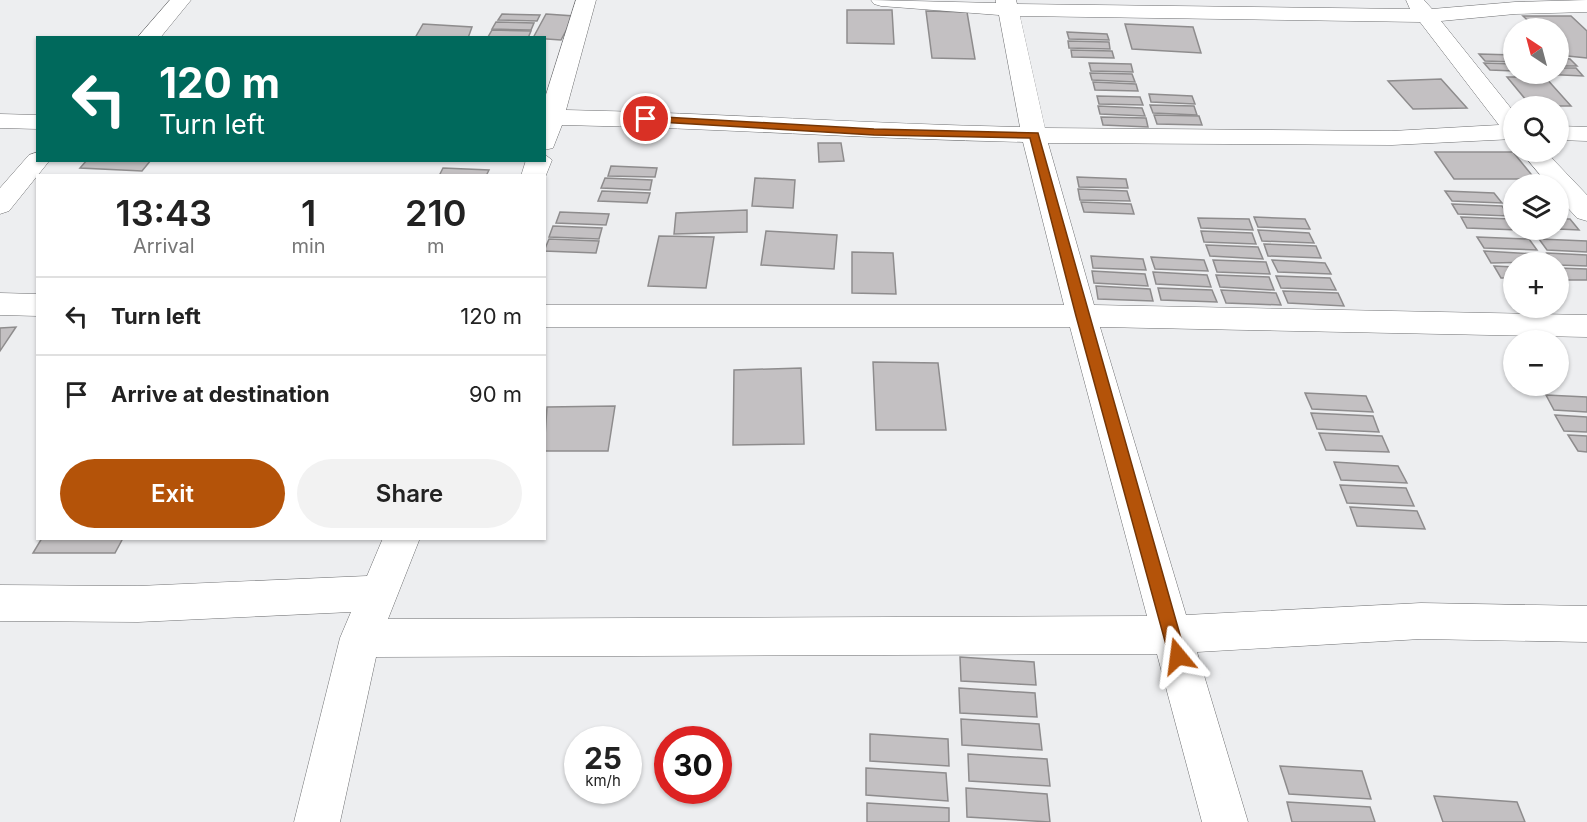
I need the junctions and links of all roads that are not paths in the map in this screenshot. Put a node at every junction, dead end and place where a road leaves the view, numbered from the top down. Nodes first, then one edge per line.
1 (181, 0) edge
2 (586, 0) edge
3 (882, 0) edge
4 (1007, 5) edge
5 (1587, 6) edge
6 (1420, 8) edge
7 (150, 36) edge
8 (1503, 116) edge
9 (549, 117) edge
10 (0, 122) edge
11 (36, 122) edge
12 (1503, 131) edge
13 (546, 133) edge
14 (1569, 133) edge
15 (1587, 134) edge
16 (1034, 135) junction
17 (36, 162) edge
18 (1542, 162) edge
19 (0, 205) edge
20 (1587, 212) edge
21 (0, 304) edge
22 (36, 305) edge
23 (546, 316) edge
24 (1082, 316) junction
25 (1587, 326) edge
26 (401, 540) edge
27 (378, 593) junction
28 (0, 603) edge
29 (1587, 624) edge
30 (1172, 635) junction
31 (360, 638) junction
32 (317, 822) edge
33 (1225, 822) edge

1 - 7 street
2 - 9 street
3 - 4 street
4 - 6 street
4 - 16 street
5 - 6 street
6 - 8 street
9 - 13 street
9 - 16 street
10 - 11 street
12 - 16 street
14 - 15 street
16 - 24 street
17 - 19 street
18 - 20 street
21 - 22 street
23 - 24 street
24 - 25 street
24 - 30 street
26 - 27 street
27 - 28 street
27 - 31 street
29 - 30 street
30 - 31 street
30 - 33 street
31 - 32 street

